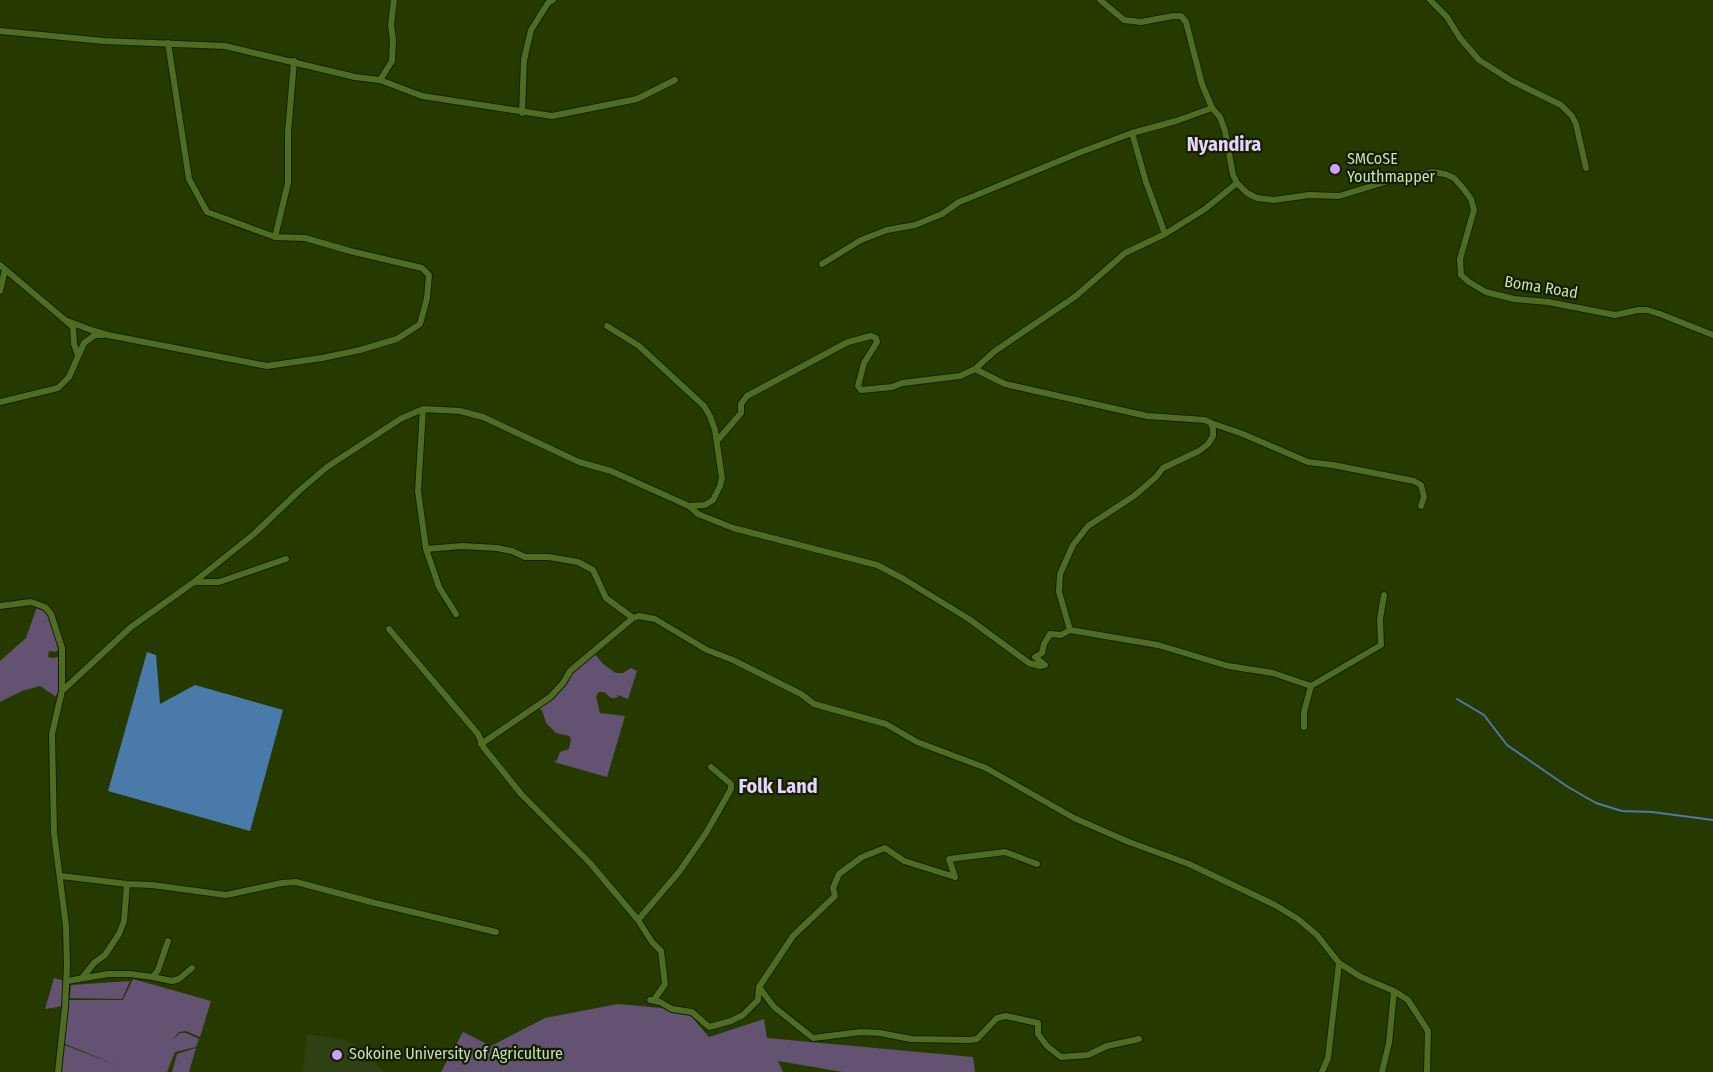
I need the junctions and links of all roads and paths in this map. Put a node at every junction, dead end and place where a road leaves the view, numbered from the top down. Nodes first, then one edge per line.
1 (394, 0) edge
2 (553, 0) edge
3 (1100, 0) edge
4 (1430, 0) edge
5 (0, 31) edge
6 (168, 43) junction
7 (294, 61) junction
8 (380, 80) junction
9 (675, 80) dead end
10 (1212, 108) junction
11 (522, 112) junction
12 (1132, 133) junction
13 (1586, 168) dead end
14 (1237, 183) junction
15 (1166, 234) junction
16 (275, 237) junction
17 (822, 264) dead end
18 (0, 265) edge
19 (5, 270) junction
20 (0, 291) edge
21 (65, 320) junction
22 (606, 326) dead end
23 (108, 335) junction
24 (1713, 335) edge
25 (78, 355) junction
26 (975, 369) junction
27 (0, 402) edge
28 (423, 409) junction
29 (1211, 423) junction
30 (717, 441) junction
31 (689, 506) junction
32 (1421, 506) dead end
33 (426, 549) junction
34 (286, 559) dead end
35 (194, 582) junction
36 (1384, 595) dead end
37 (0, 606) edge
38 (456, 614) dead end
39 (633, 618) junction
40 (389, 629) dead end
41 (1070, 630) junction
42 (1311, 686) junction
43 (62, 692) junction
44 (1304, 727) dead end
45 (481, 744) junction
46 (711, 767) dead end
47 (1037, 864) dead end
48 (61, 876) junction
49 (127, 884) junction
50 (638, 920) junction
51 (496, 932) dead end
52 (168, 941) dead end
53 (1339, 963) junction
54 (192, 968) dead end
55 (153, 977) junction
56 (81, 978) junction
57 (67, 981) junction
58 (759, 987) junction
59 (1394, 991) junction
60 (1138, 1039) dead end
61 (58, 1072) edge
62 (1322, 1072) edge
63 (1382, 1072) edge
64 (1425, 1072) edge

1 - 8 street
2 - 11 street
3 - 10 street
4 - 13 street
5 - 6 street
6 - 7 street
6 - 16 street
7 - 8 street
7 - 16 street
8 - 11 street
9 - 11 street
10 - 12 street
10 - 14 street
12 - 15 street
12 - 17 street
14 - 15 street
14 - 24 street, Boma Road
15 - 26 street
16 - 23 street
18 - 19 street
19 - 20 street
19 - 21 street
21 - 23 street
21 - 25 street
22 - 30 street
23 - 25 street
25 - 27 street
26 - 29 street
26 - 30 street
28 - 31 street
28 - 33 street
28 - 35 street
29 - 32 street
29 - 41 street
30 - 31 street
31 - 41 street
33 - 38 street
33 - 39 street
34 - 35 street
35 - 43 street
36 - 42 street
37 - 43 street
39 - 45 street
39 - 53 street
40 - 45 street
41 - 42 street
42 - 44 street
43 - 48 street
45 - 50 street
46 - 50 street
47 - 58 street
48 - 49 street
48 - 57 street
49 - 51 street
49 - 56 street
50 - 58 street
52 - 55 street
53 - 59 street
53 - 62 street
54 - 55 street
55 - 56 street
56 - 57 street
57 - 61 street
58 - 60 street
59 - 63 street
59 - 64 street

